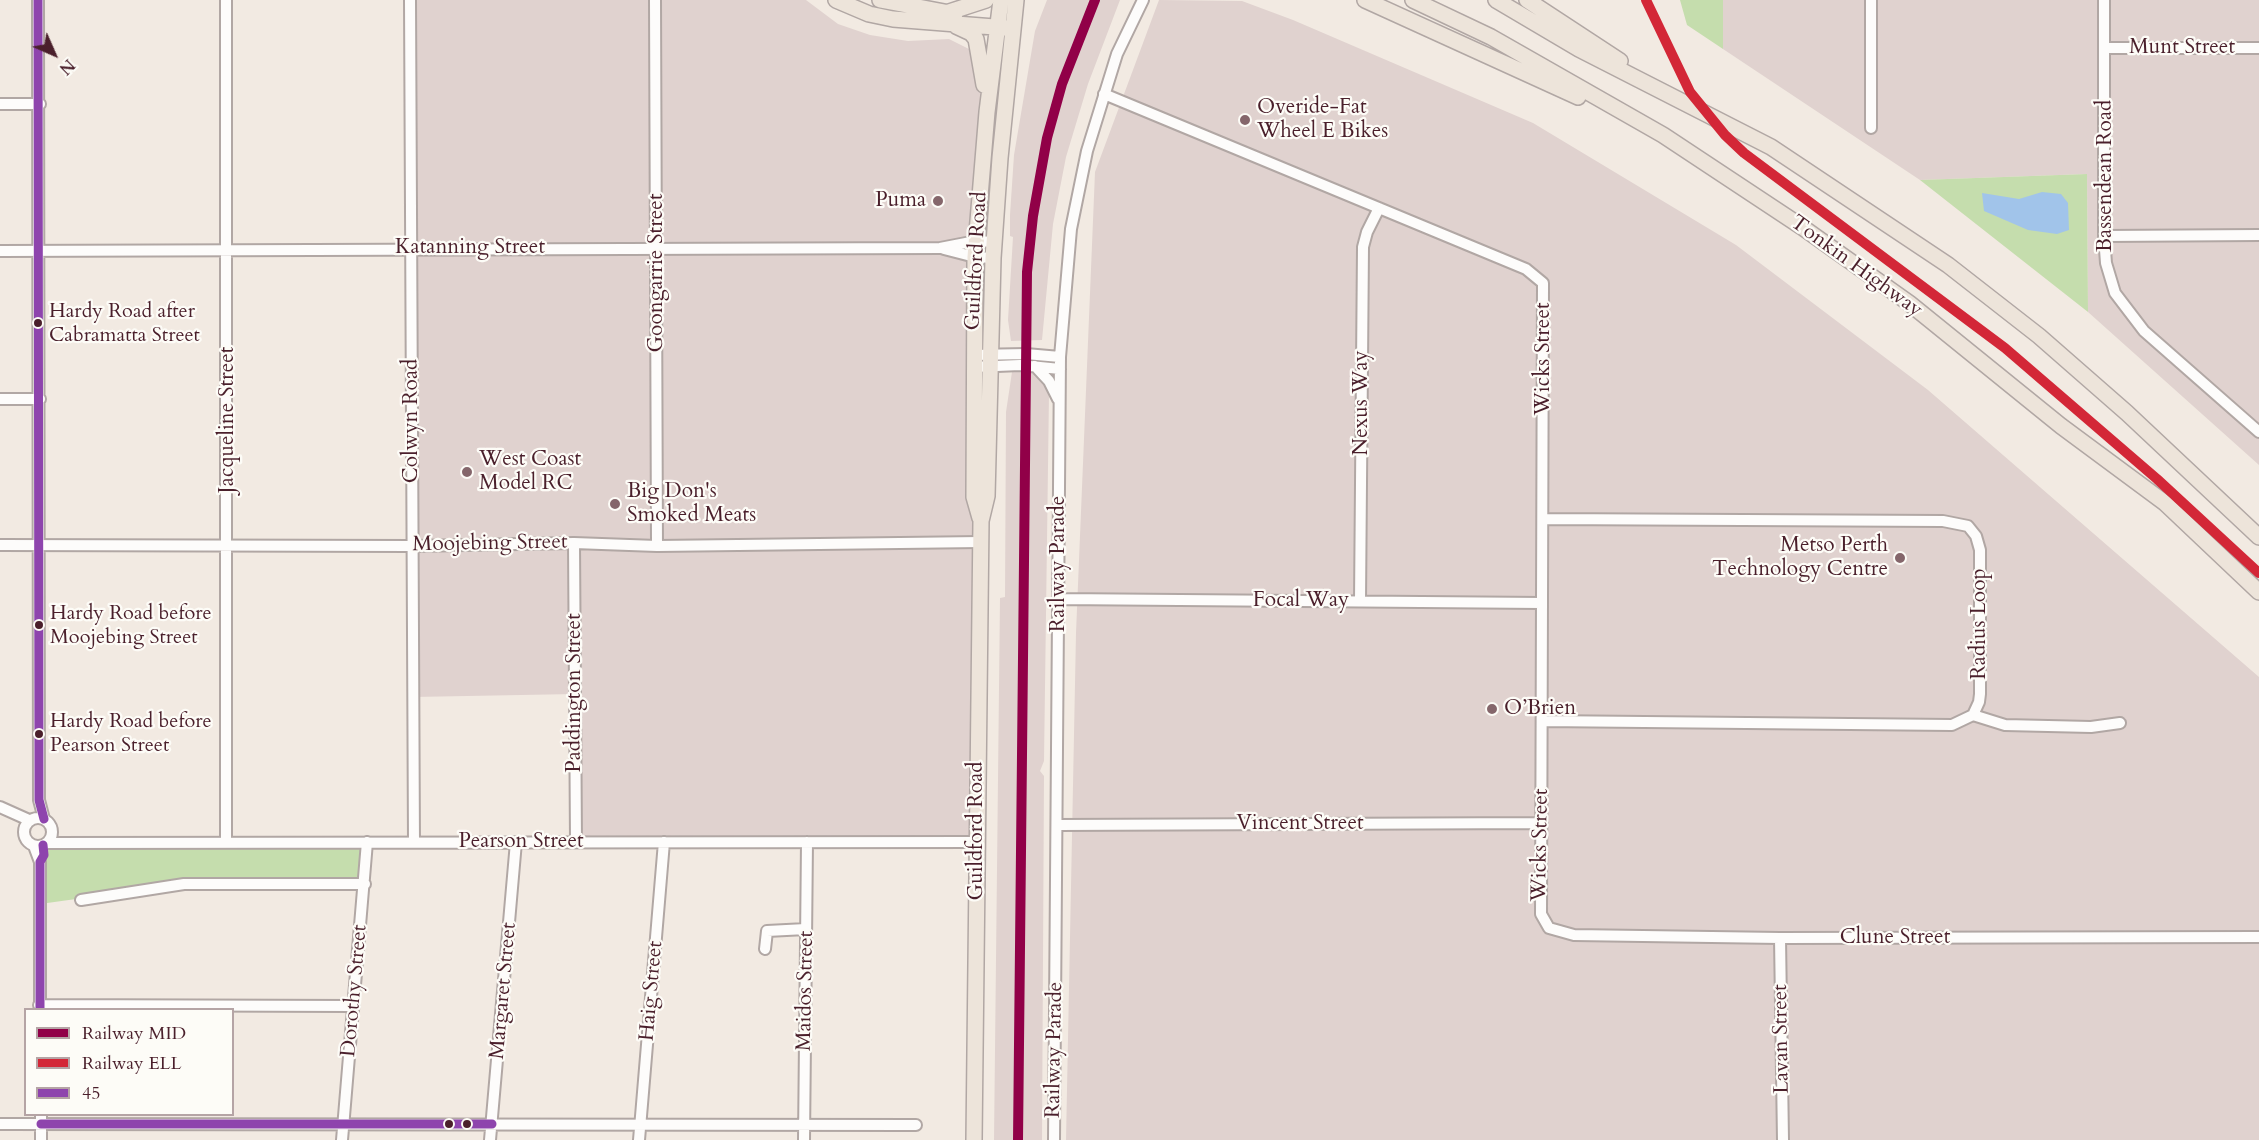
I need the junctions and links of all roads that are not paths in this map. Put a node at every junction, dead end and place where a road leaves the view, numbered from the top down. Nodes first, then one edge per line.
1 (38, 0) edge
2 (226, 0) edge
3 (410, 0) edge
4 (655, 0) edge
5 (836, 0) edge
6 (880, 0) edge
7 (986, 0) edge
8 (1001, 0) edge
9 (1016, 0) edge
10 (1143, 0) edge
11 (1365, 0) edge
12 (1413, 0) edge
13 (1496, 0) edge
14 (1527, 0) edge
15 (1871, 0) edge
16 (2104, 0) edge
17 (948, 18) junction
18 (1006, 23) junction
19 (2105, 48) junction
20 (2259, 48) edge
21 (1104, 94) junction
22 (1677, 98) junction
23 (0, 104) edge
24 (40, 104) junction
25 (987, 112) junction
26 (1871, 128) dead end
27 (1663, 135) junction
28 (1379, 208) junction
29 (2259, 235) edge
30 (2104, 236) junction
31 (412, 248) junction
32 (657, 248) junction
33 (976, 249) junction
34 (994, 250) junction
35 (0, 251) edge
36 (40, 251) junction
37 (227, 251) junction
38 (1060, 357) junction
39 (974, 361) junction
40 (990, 361) junction
41 (1035, 366) junction
42 (1060, 369) junction
43 (0, 399) edge
44 (40, 399) junction
45 (1060, 402) junction
46 (2061, 426) junction
47 (2259, 432) edge
48 (2187, 471) junction
49 (1544, 519) junction
50 (981, 521) junction
51 (2259, 528) edge
52 (2259, 537) edge
53 (981, 542) junction
54 (574, 543) junction
55 (40, 544) junction
56 (228, 544) junction
57 (0, 545) edge
58 (412, 546) junction
59 (657, 546) junction
60 (2259, 592) edge
61 (1059, 599) junction
62 (1360, 601) junction
63 (1542, 603) junction
64 (2259, 603) edge
65 (1973, 715) junction
66 (1542, 721) junction
67 (2120, 723) dead end
68 (0, 807) edge
69 (33, 820) junction
70 (1542, 823) junction
71 (1058, 825) junction
72 (226, 841) junction
73 (44, 842) junction
74 (367, 842) junction
75 (414, 842) junction
76 (516, 842) junction
77 (576, 842) junction
78 (664, 842) junction
79 (807, 842) junction
80 (977, 842) junction
81 (365, 884) junction
82 (81, 900) dead end
83 (1541, 914) joint
84 (806, 929) junction
85 (2259, 937) edge
86 (1780, 938) junction
87 (765, 949) dead end
88 (354, 1006) junction
89 (40, 1007) edge
90 (41, 1119) edge
91 (641, 1123) junction
92 (0, 1124) edge
93 (492, 1124) junction
94 (343, 1125) junction
95 (804, 1125) junction
96 (916, 1125) dead end
97 (41, 1140) edge
98 (342, 1140) edge
99 (490, 1140) edge
100 (639, 1140) edge
101 (804, 1140) edge
102 (974, 1140) edge
103 (1054, 1140) edge
104 (1783, 1140) edge

1 - 24 street
2 - 37 street, Jacqueline Street
3 - 31 street, Colwyn Road
4 - 32 street, Goongarrie Street
5 - 17 highway
6 - 17 highway
7 - 17 highway
8 - 18 highway, Guildford Road
9 - 18 highway, Guildford Road
10 - 21 street, Railway Parade
11 - 27 highway
12 - 27 highway, Tonkin Highway
13 - 22 highway
14 - 22 highway
15 - 26 street
16 - 19 street, Bassendean Road
17 - 18 highway
17 - 25 highway
18 - 25 highway, Guildford Road
18 - 34 highway, Guildford Road
19 - 20 street, Munt Street
19 - 30 street, Bassendean Road
21 - 28 street, Wicks Street
21 - 38 street, Railway Parade
22 - 48 highway
23 - 24 street
24 - 36 street
25 - 33 highway, Guildford Road
27 - 46 highway, Tonkin Highway
28 - 49 street, Wicks Street
28 - 62 street, Nexus Way
29 - 30 street
30 - 47 street, Bassendean Road
31 - 32 street, Katanning Street
31 - 37 street, Katanning Street
31 - 58 street, Colwyn Road
32 - 33 street, Katanning Street
32 - 59 street, Goongarrie Street
33 - 34 street, Katanning Street
33 - 34 street, Katanning Street
33 - 39 highway, Guildford Road
34 - 40 highway, Guildford Road
35 - 36 street, Katanning Street
36 - 37 street, Katanning Street
36 - 44 street
37 - 56 street, Jacqueline Street
38 - 40 street
38 - 42 street, Railway Parade
39 - 40 street
39 - 50 highway, Guildford Road
40 - 41 street
40 - 50 highway, Guildford Road
41 - 42 street
41 - 45 street
42 - 45 street, Railway Parade
43 - 44 street
44 - 55 street
45 - 61 street, Railway Parade
46 - 60 highway, Tonkin Highway
46 - 64 highway
48 - 51 highway
48 - 52 highway
49 - 63 street, Wicks Street
49 - 65 street, Radius Loop
50 - 53 highway, Guildford Road
53 - 59 street, Moojebing Street
53 - 80 highway, Guildford Road
54 - 58 street, Moojebing Street
54 - 59 street, Moojebing Street
54 - 77 street, Paddington Street
55 - 56 street, Moojebing Street
55 - 57 street, Moojebing Street
55 - 69 street
56 - 58 street, Moojebing Street
56 - 72 street, Jacqueline Street
58 - 75 street, Colwyn Road
61 - 62 street, Focal Way
61 - 71 street, Railway Parade
62 - 63 street, Focal Way
63 - 66 street, Wicks Street
65 - 66 street
65 - 67 street
66 - 70 street, Wicks Street
68 - 69 street
69 - 73 street
69 - 73 street
70 - 71 street, Vincent Street
70 - 83 street, Wicks Street
71 - 103 street, Railway Parade
72 - 73 street, Pearson Street
72 - 74 street, Pearson Street
73 - 89 street
74 - 75 street, Pearson Street
74 - 81 street, Dorothy Street
75 - 76 street, Pearson Street
76 - 77 street, Pearson Street
76 - 93 street, Margaret Street
77 - 78 street, Pearson Street
78 - 79 street, Pearson Street
78 - 91 street, Haig Street
79 - 80 street, Pearson Street
79 - 84 street, Maidos Street
80 - 102 highway, Guildford Road
81 - 82 street
81 - 88 street, Dorothy Street
83 - 86 street, Clune Street
84 - 87 street
84 - 95 street, Maidos Street
85 - 86 street, Clune Street
86 - 104 street, Lavan Street
88 - 89 street
88 - 94 street, Dorothy Street
90 - 92 street
90 - 94 street
90 - 97 street
91 - 93 street
91 - 95 street
91 - 100 street, Haig Street
93 - 94 street
93 - 99 street, Margaret Street
94 - 98 street, Dorothy Street
95 - 96 street
95 - 101 street, Maidos Street

